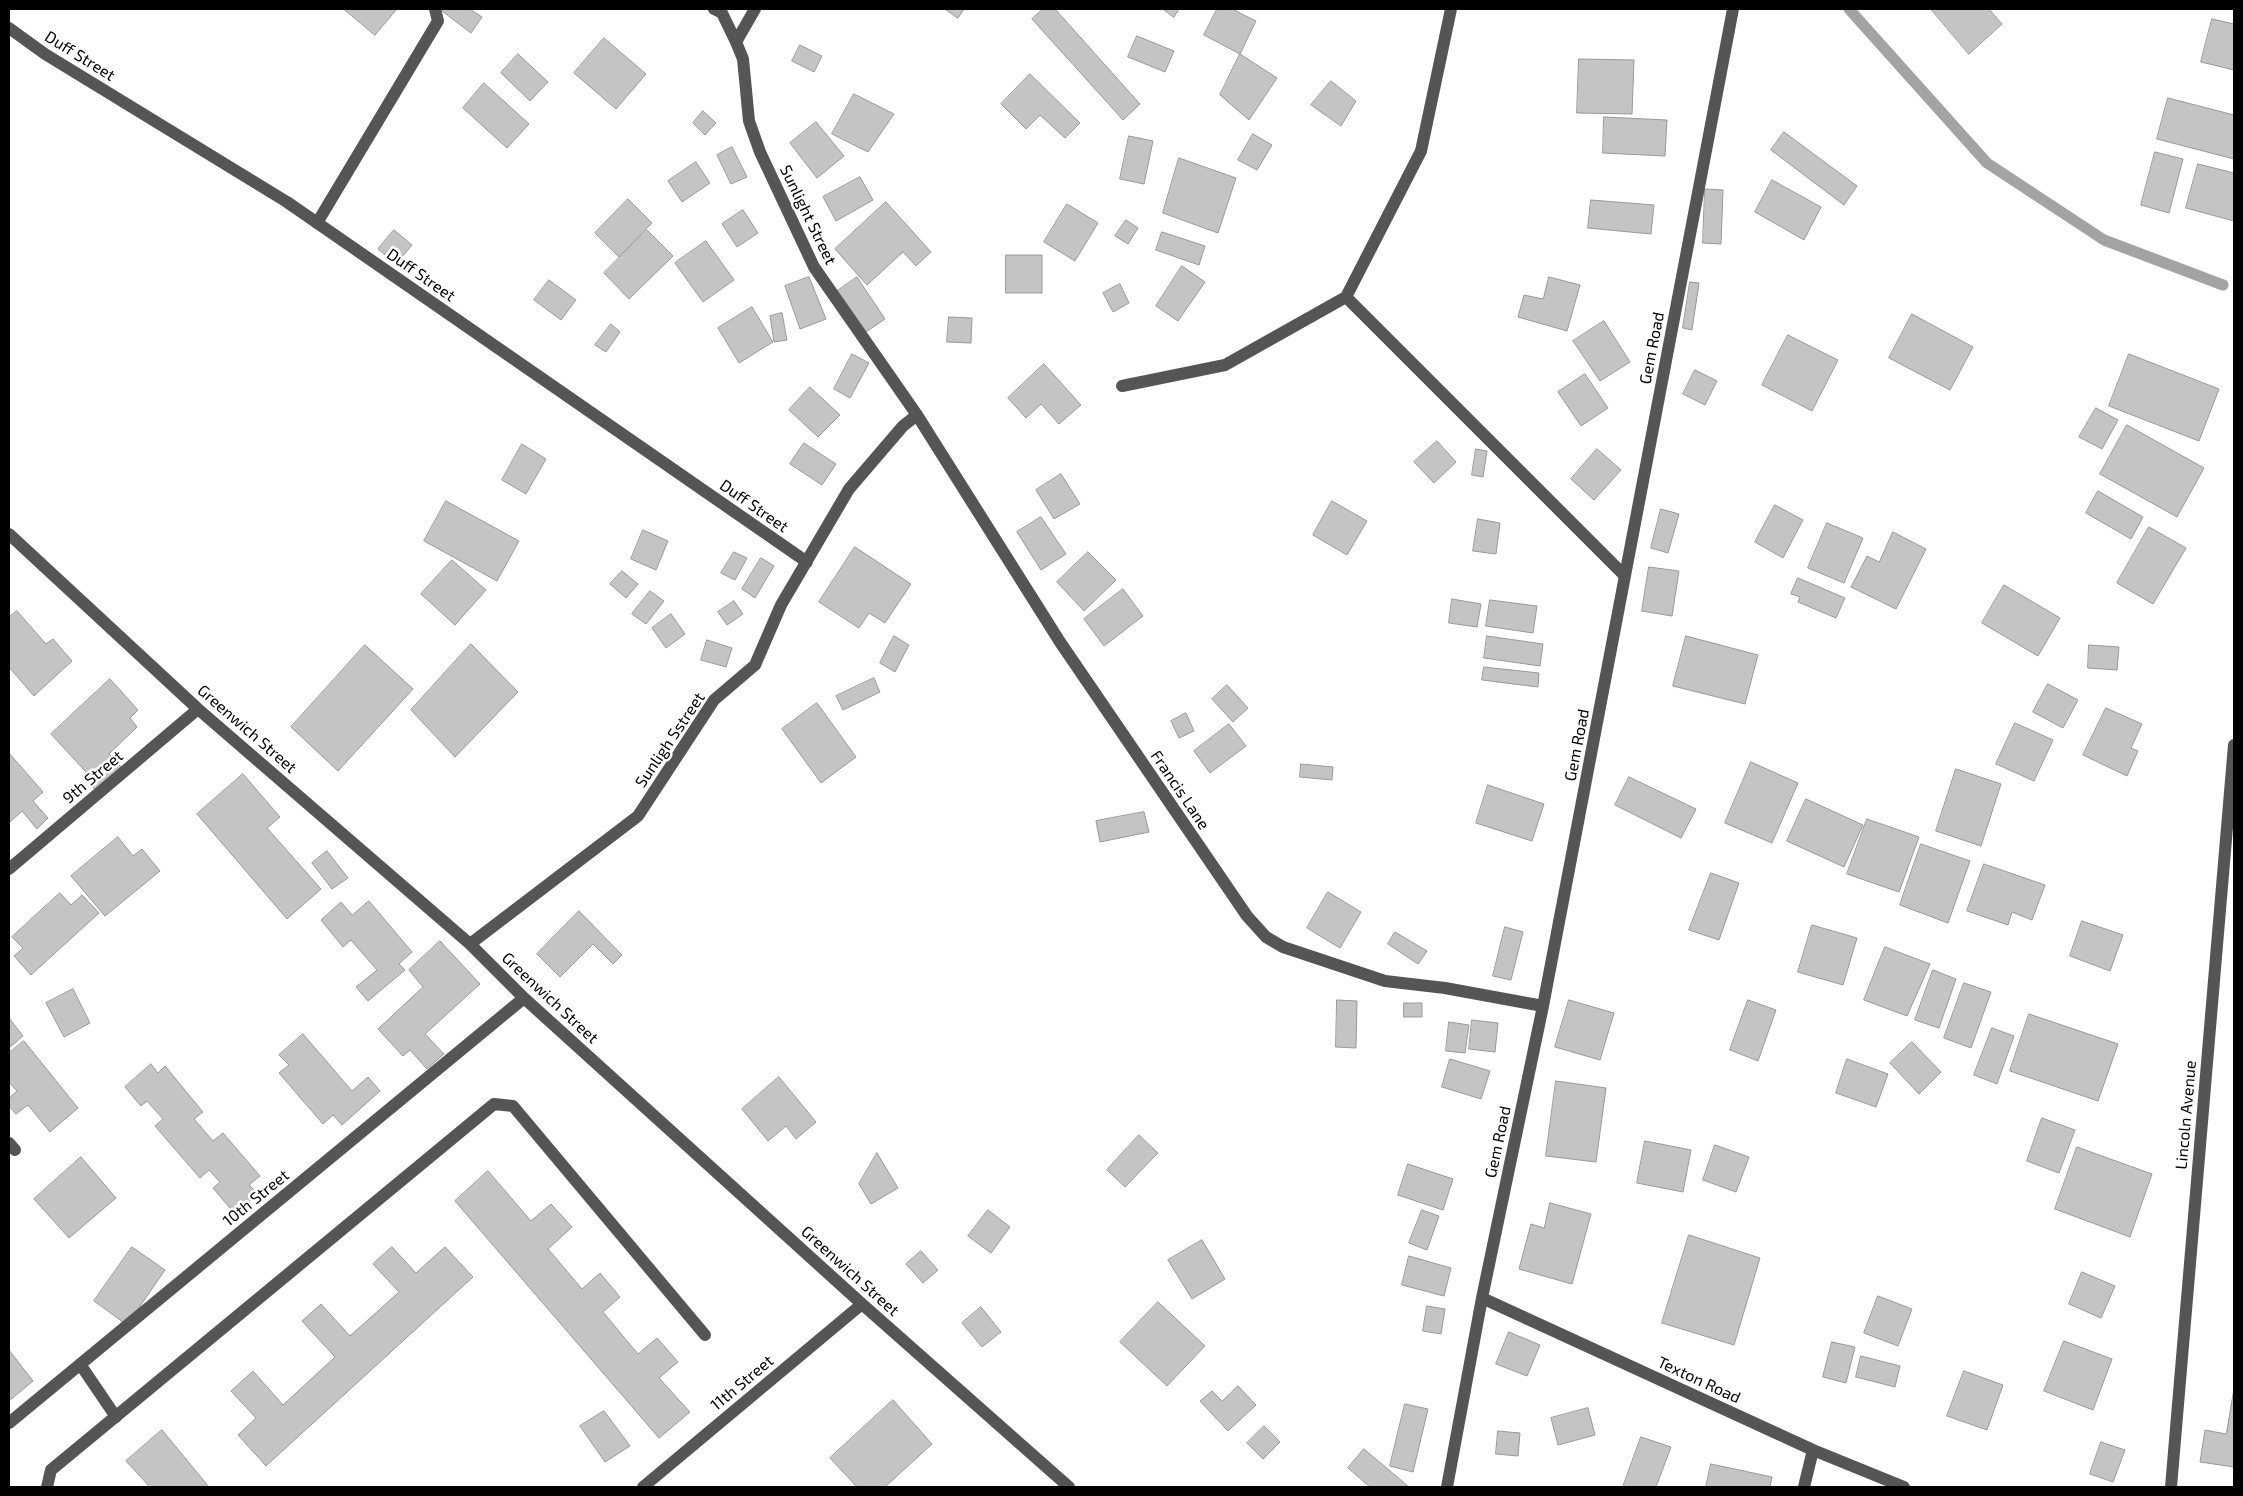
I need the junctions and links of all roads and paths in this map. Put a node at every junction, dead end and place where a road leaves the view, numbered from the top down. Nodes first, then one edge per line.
1 (435, 9) edge
2 (714, 9) edge
3 (756, 9) edge
4 (1451, 9) edge
5 (1733, 9) edge
6 (9, 28) edge
7 (736, 42) junction
8 (316, 223) junction
9 (1346, 297) junction
10 (1122, 386) dead end
11 (917, 415) junction
12 (9, 534) edge
13 (807, 562) junction
14 (1626, 576) junction
15 (198, 709) junction
16 (2234, 745) edge
17 (9, 869) edge
18 (470, 944) junction
19 (524, 998) junction
20 (1543, 1006) junction
21 (1482, 1298) junction
22 (862, 1304) junction
23 (705, 1335) dead end
24 (80, 1364) junction
25 (116, 1417) junction
26 (9, 1423) edge
27 (1813, 1450) junction
28 (47, 1487) edge
29 (643, 1487) edge
30 (1069, 1487) edge
31 (1448, 1487) edge
32 (1804, 1487) edge
33 (1904, 1487) edge
34 (2170, 1487) edge

1 - 8 street
2 - 7 street, Sunlight Street
3 - 7 street
4 - 9 street
5 - 14 street, Gem Road
6 - 8 street, Duff Street
7 - 11 street, Sunlight Street
8 - 13 street, Duff Street
9 - 10 street
9 - 14 street
11 - 13 street, Sunligh Sstreet
11 - 20 street, Francis Lane
12 - 15 street, Greenwich Street
13 - 18 street, Sunligh Sstreet
14 - 20 street, Gem Road
15 - 17 street, 9th Street
15 - 18 street, Greenwich Street
16 - 34 street, Lincoln Avenue
18 - 19 street, Greenwich Street
19 - 22 street, Greenwich Street
19 - 24 street, 10th Street
20 - 21 street, Gem Road
21 - 27 street, Texton Road
21 - 31 street, Gem Road
22 - 29 street, 11th Street
22 - 30 street, Greenwich Street
23 - 25 street
24 - 25 street
24 - 26 street, 10th Street
25 - 28 street
27 - 32 street
27 - 33 street, Texton Road

